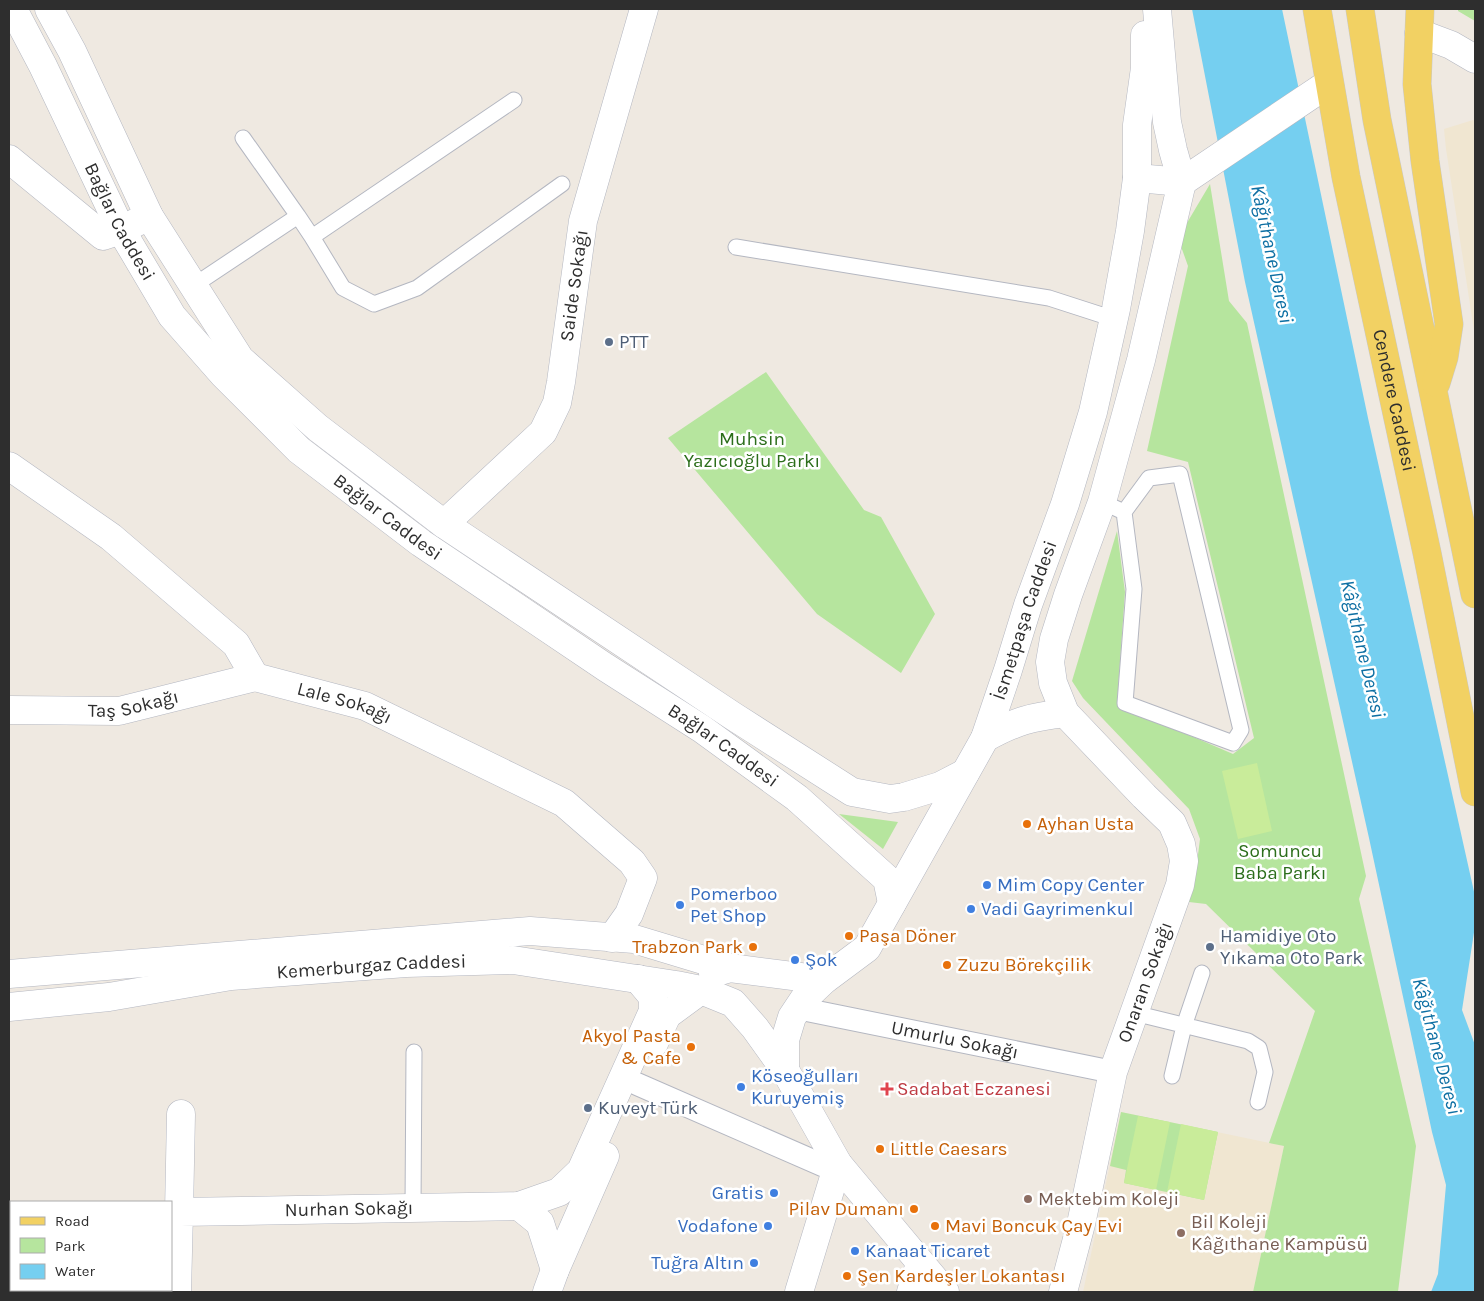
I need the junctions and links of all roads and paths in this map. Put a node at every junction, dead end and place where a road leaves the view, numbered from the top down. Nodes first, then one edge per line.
1 (13, 9) edge
2 (49, 9) edge
3 (644, 9) edge
4 (1145, 9) edge
5 (1158, 9) edge
6 (1317, 9) edge
7 (1360, 9) edge
8 (1419, 21) edge
9 (1475, 59) edge
10 (1329, 83) junction
11 (514, 100) dead end
12 (243, 138) dead end
13 (9, 159) edge
14 (1137, 178) junction
15 (1182, 182) junction
16 (562, 184) dead end
17 (149, 216) junction
18 (298, 216) junction
19 (121, 230) junction
20 (312, 238) junction
21 (736, 247) dead end
22 (193, 286) junction
23 (1114, 318) junction
24 (1434, 389) junction
25 (9, 466) edge
26 (1113, 507) junction
27 (444, 524) junction
28 (1475, 594) edge
29 (255, 677) junction
30 (9, 710) edge
31 (1065, 713) junction
32 (985, 738) junction
33 (965, 773) junction
34 (1475, 792) edge
35 (892, 903) junction
36 (612, 938) junction
37 (730, 968) junction
38 (1202, 973) dead end
39 (9, 974) edge
40 (824, 980) junction
41 (667, 988) junction
42 (9, 1007) edge
43 (798, 1008) junction
44 (1134, 1013) junction
45 (1184, 1026) junction
46 (414, 1052) dead end
47 (785, 1070) junction
48 (1113, 1072) junction
49 (1172, 1076) dead end
50 (636, 1084) junction
51 (1258, 1102) dead end
52 (180, 1114) dead end
53 (837, 1168) junction
54 (519, 1206) junction
55 (413, 1208) junction
56 (179, 1212) junction
57 (920, 1264) junction
58 (551, 1281) edge
59 (178, 1292) edge
60 (799, 1292) edge
61 (911, 1292) edge
62 (945, 1292) edge
63 (1063, 1292) edge

1 - 19 street, Bağlar Caddesi
2 - 17 street, Bağlar Caddesi
3 - 27 street, Saide Sokağı
4 - 14 street, İsmetpaşa Caddesi
5 - 15 street
6 - 10 main road, Cendere Caddesi
7 - 24 main road
8 - 9 street
8 - 24 main road
10 - 15 street
10 - 34 main road, Cendere Caddesi
11 - 20 lane
12 - 18 lane
13 - 19 street
14 - 15 street
14 - 23 street, İsmetpaşa Caddesi
15 - 26 street
16 - 20 lane
17 - 19 street
17 - 22 street, Bağlar Caddesi
18 - 20 lane
18 - 22 lane
19 - 35 street, Bağlar Caddesi
21 - 23 lane
22 - 27 street, Bağlar Caddesi
23 - 32 street, İsmetpaşa Caddesi
24 - 28 main road
25 - 29 street
26 - 26 lane
26 - 31 street
27 - 33 street, Bağlar Caddesi
29 - 30 street, Taş Sokağı
29 - 36 street, Lale Sokağı
31 - 32 street
31 - 44 street, Onaran Sokağı
32 - 33 street, İsmetpaşa Caddesi
33 - 35 street, İsmetpaşa Caddesi
35 - 40 street, İsmetpaşa Caddesi
36 - 37 street, Kemerburgaz Caddesi
36 - 39 street, Kemerburgaz Caddesi
37 - 40 street, Kemerburgaz Caddesi
37 - 41 street
38 - 45 lane
40 - 43 street, İsmetpaşa Caddesi
41 - 42 street, Kemerburgaz Caddesi
41 - 47 street, Kemerburgaz Caddesi
41 - 50 street
41 - 54 street, Nurhan Sokağı
43 - 47 street, İsmetpaşa Caddesi
43 - 48 street, Umurlu Sokağı
44 - 45 lane
44 - 48 street, Onaran Sokağı
45 - 49 lane
45 - 51 lane
46 - 55 lane
47 - 53 street
48 - 63 street, Onaran Sokağı
50 - 53 street
50 - 58 street
52 - 56 street
53 - 57 street
53 - 60 street
54 - 55 street, Nurhan Sokağı
54 - 58 street
55 - 56 street, Nurhan Sokağı
56 - 59 street
57 - 61 street
57 - 62 street

